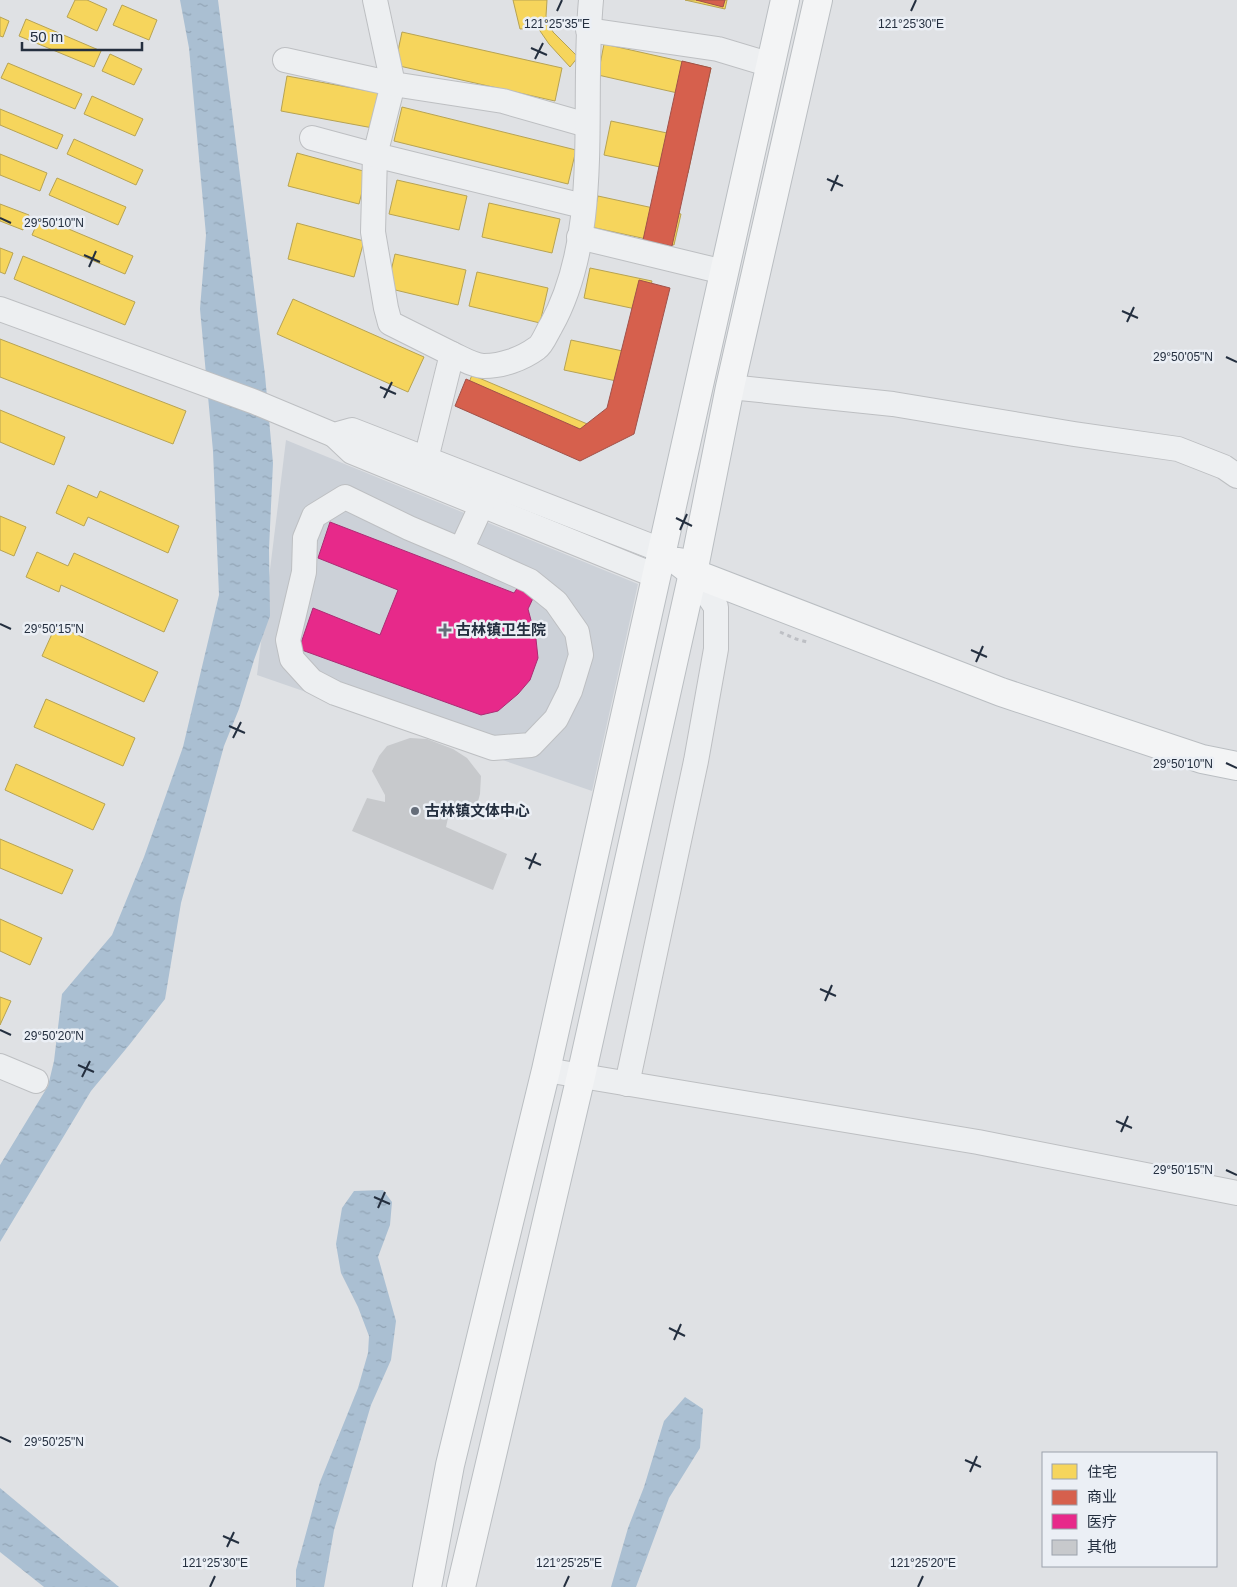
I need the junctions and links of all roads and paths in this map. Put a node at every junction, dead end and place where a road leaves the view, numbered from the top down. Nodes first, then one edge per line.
1 (375, 0) edge
2 (591, 0) edge
3 (785, 0) edge
4 (818, 0) edge
5 (588, 30) junction
6 (285, 60) dead end
7 (771, 65) junction
8 (393, 84) junction
9 (587, 125) junction
10 (312, 138) dead end
11 (375, 155) junction
12 (583, 206) junction
13 (580, 237) junction
14 (724, 272) junction
15 (0, 309) edge
16 (452, 354) junction
17 (730, 387) junction
18 (334, 435) junction
19 (426, 458) junction
20 (1237, 476) edge
21 (487, 495) junction
22 (461, 550) junction
23 (661, 550) junction
24 (693, 573) junction
25 (656, 576) junction
26 (1237, 766) edge
27 (0, 1066) edge
28 (546, 1070) junction
29 (580, 1076) junction
30 (36, 1081) dead end
31 (627, 1084) junction
32 (1237, 1192) edge
33 (427, 1587) edge
34 (461, 1587) edge

1 - 8 street
2 - 5 street
3 - 7 main road
4 - 17 main road
5 - 7 street
5 - 9 street
6 - 8 street
7 - 14 main road
8 - 9 street
8 - 11 street
9 - 12 street
10 - 11 street
11 - 12 street
11 - 16 street
12 - 13 street
13 - 14 street
13 - 16 street
14 - 23 main road
15 - 18 street
16 - 19 street
17 - 20 street
17 - 24 main road
18 - 19 street
18 - 21 street
19 - 21 street
21 - 22 street
21 - 23 street
21 - 25 street
22 - 22 street
23 - 24 main road
23 - 25 main road
24 - 25 main road
24 - 26 main road
24 - 29 main road
24 - 31 street
25 - 28 main road
27 - 30 street
28 - 29 street
28 - 33 main road
29 - 31 street
29 - 34 main road
31 - 32 street

